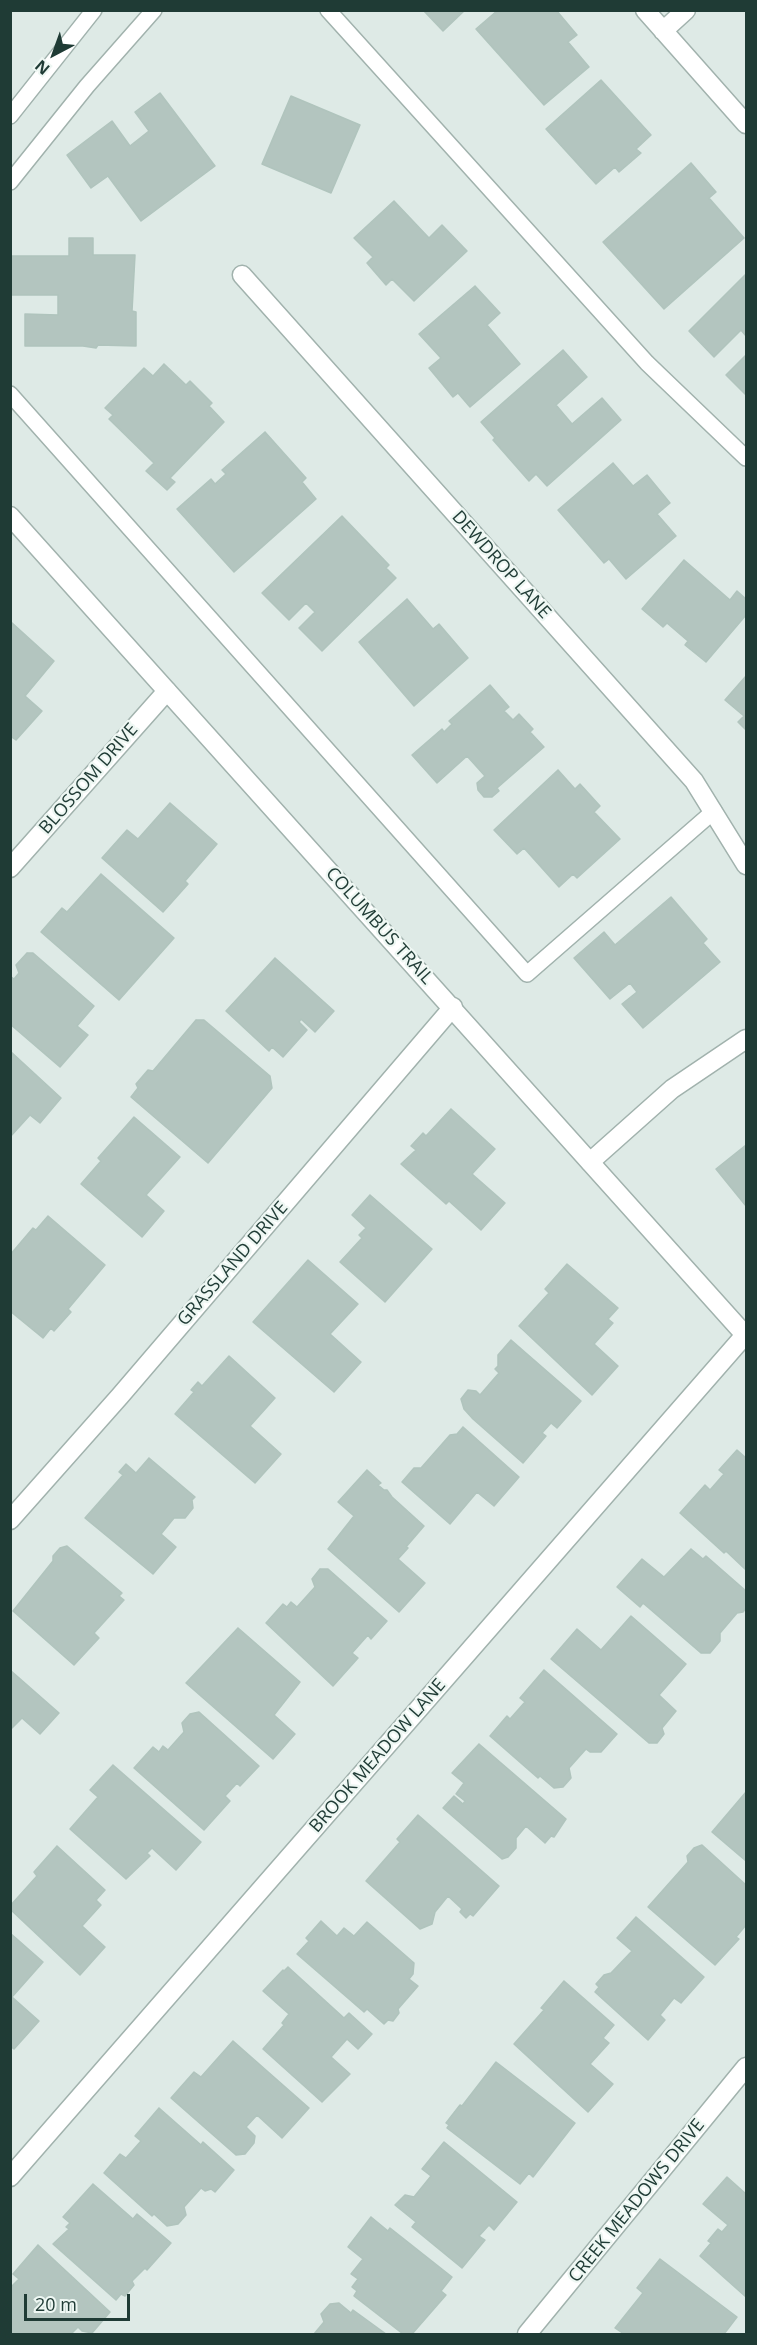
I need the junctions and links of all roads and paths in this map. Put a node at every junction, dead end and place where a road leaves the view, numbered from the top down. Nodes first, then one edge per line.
1 (94, 10) edge
2 (154, 10) edge
3 (328, 10) edge
4 (645, 10) edge
5 (686, 10) edge
6 (663, 31) junction
7 (10, 116) edge
8 (747, 124) edge
9 (10, 182) edge
10 (242, 275) dead end
11 (10, 394) edge
12 (747, 458) edge
13 (10, 516) edge
14 (167, 690) junction
15 (714, 811) junction
16 (747, 865) edge
17 (10, 868) edge
18 (453, 1007) junction
19 (747, 1039) edge
20 (590, 1162) junction
21 (746, 1335) edge
22 (10, 1520) edge
23 (747, 2067) edge
24 (10, 2177) edge
25 (527, 2334) edge

1 - 7 lane
2 - 9 lane
3 - 12 lane
4 - 6 street
5 - 6 street
6 - 8 street
10 - 15 street, DEWDROP LANE
11 - 15 lane
13 - 14 street, COLUMBUS TRAIL
14 - 17 street, BLOSSOM DRIVE
14 - 18 street, COLUMBUS TRAIL
15 - 16 street, DEWDROP LANE
18 - 20 street, COLUMBUS TRAIL
18 - 22 street, GRASSLAND DRIVE
19 - 20 street
20 - 21 street, COLUMBUS TRAIL
21 - 24 street, BROOK MEADOW LANE
23 - 25 street, CREEK MEADOWS DRIVE

